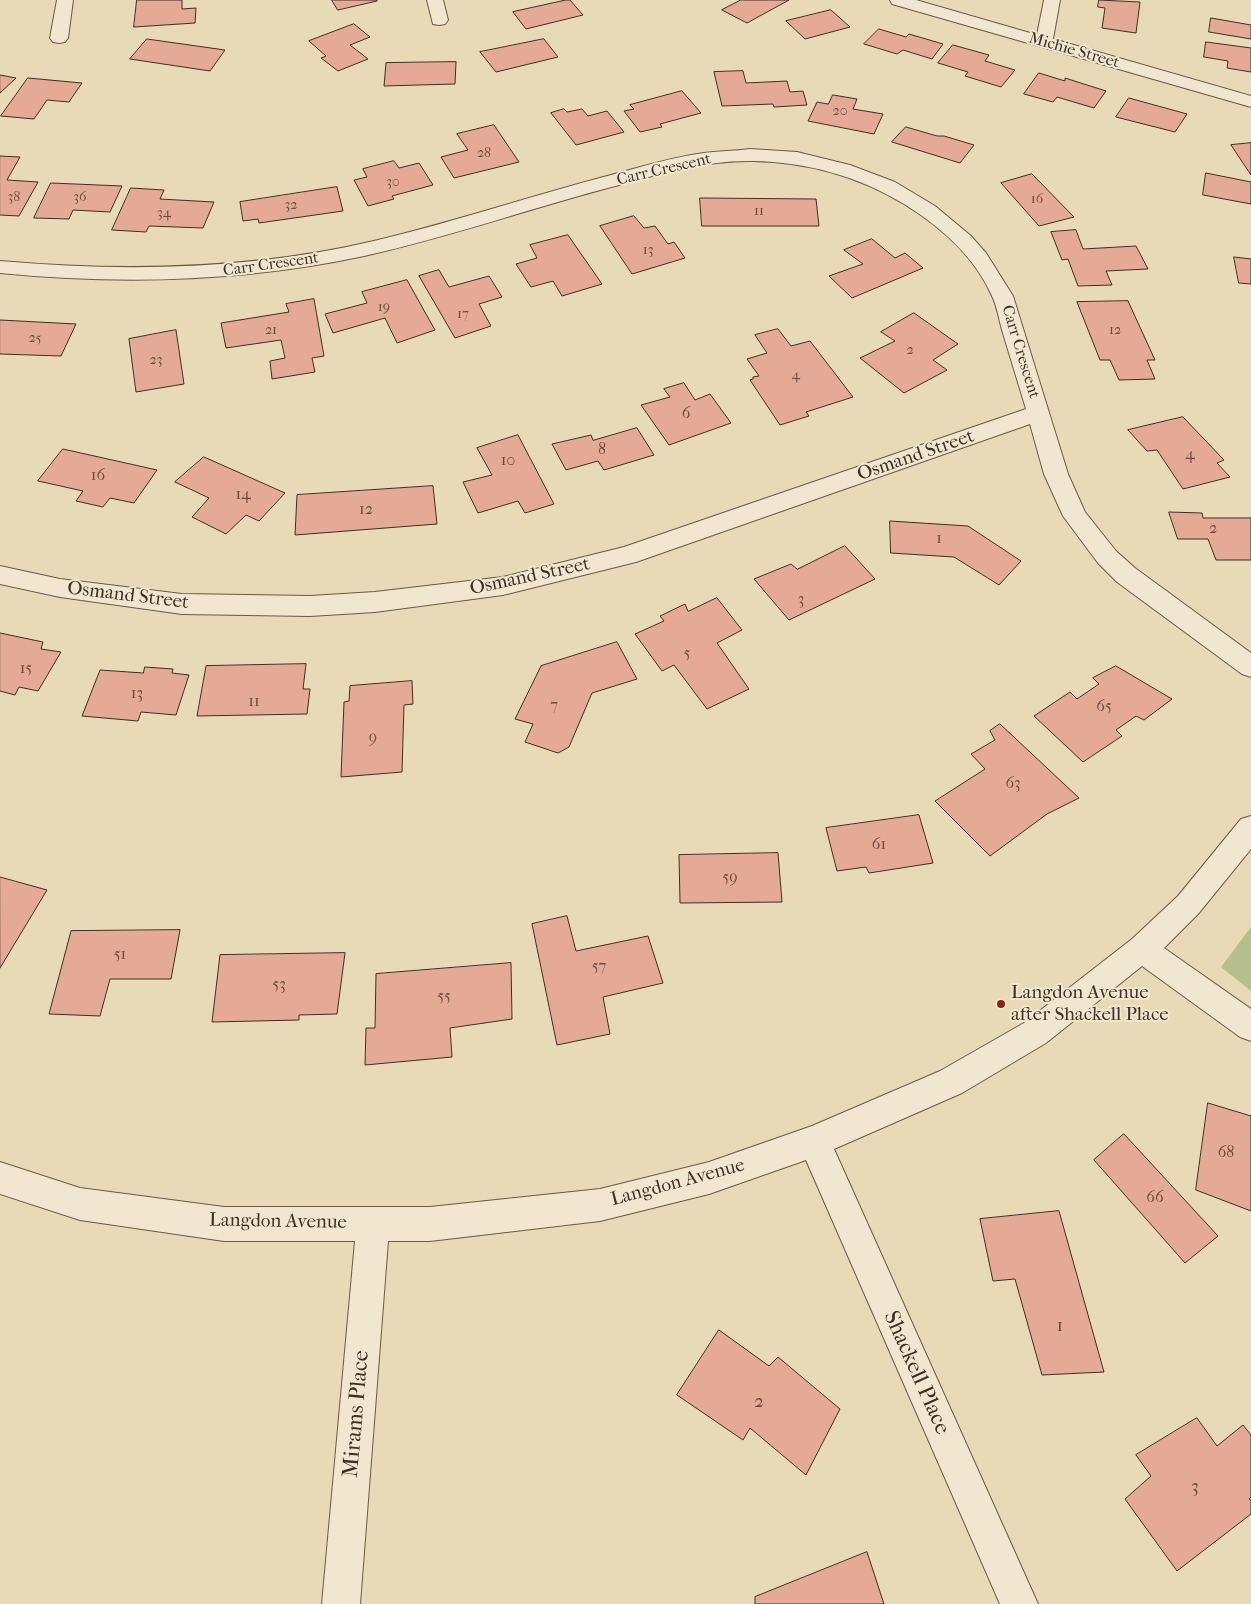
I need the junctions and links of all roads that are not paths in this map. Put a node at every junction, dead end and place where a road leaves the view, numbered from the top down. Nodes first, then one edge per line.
1 (65, 0) edge
2 (435, 0) edge
3 (898, 0) edge
4 (1052, 0) edge
5 (439, 20) dead end
6 (59, 38) dead end
7 (1044, 42) junction
8 (1251, 102) edge
9 (0, 266) edge
10 (1038, 413) junction
11 (0, 575) edge
12 (1251, 667) edge
13 (1251, 828) edge
14 (1142, 949) junction
15 (1251, 1027) edge
16 (814, 1141) junction
17 (0, 1178) edge
18 (373, 1224) junction
19 (342, 1604) edge
20 (1019, 1604) edge

1 - 6 street
2 - 5 street
3 - 7 street, Michie Street
4 - 7 street
7 - 8 street, Michie Street
9 - 10 street, Carr Crescent
10 - 11 street, Osmand Street
10 - 12 street, Carr Crescent
13 - 14 street, Langdon Avenue
14 - 15 street
14 - 16 street, Langdon Avenue
16 - 18 street, Langdon Avenue
16 - 20 street, Shackell Place
17 - 18 street, Langdon Avenue
18 - 19 street, Mirams Place

